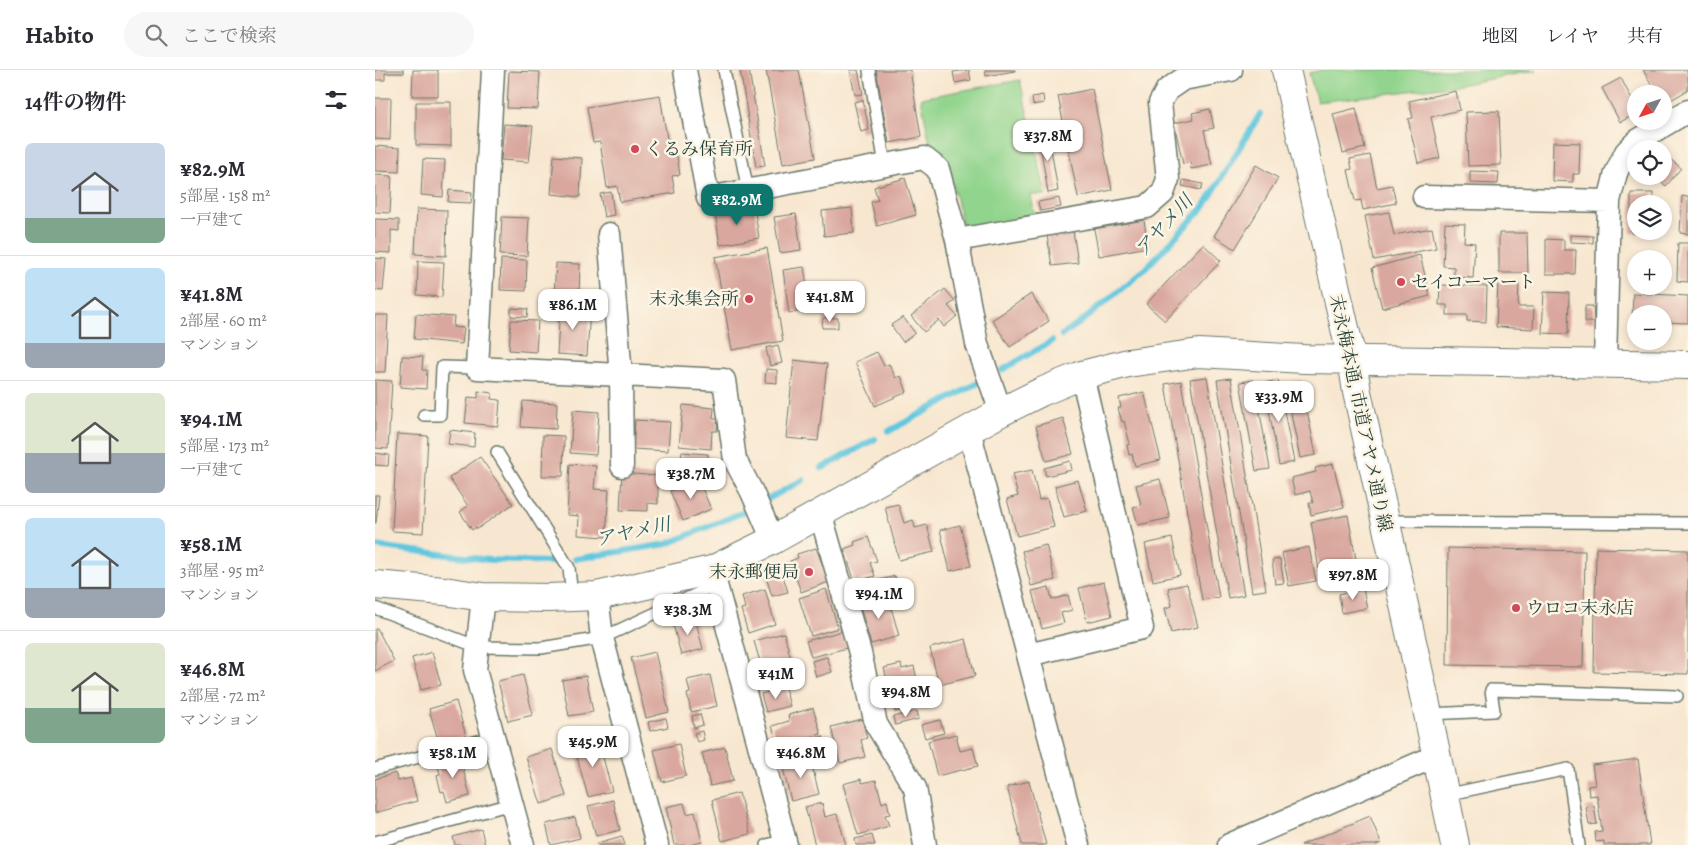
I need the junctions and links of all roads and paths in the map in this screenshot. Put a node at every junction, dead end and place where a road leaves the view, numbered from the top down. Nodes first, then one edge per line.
1 (493, 70) edge
2 (685, 70) edge
3 (723, 70) edge
4 (869, 70) edge
5 (1227, 70) edge
6 (1286, 70) edge
7 (1688, 111) edge
8 (885, 165) junction
9 (748, 191) junction
10 (1423, 198) dead end
11 (1609, 201) junction
12 (609, 234) dead end
13 (957, 240) junction
14 (1351, 359) junction
15 (1605, 364) junction
16 (1688, 365) edge
17 (477, 368) junction
18 (621, 375) junction
19 (1082, 375) junction
20 (1001, 412) junction
21 (424, 415) dead end
22 (969, 430) junction
23 (497, 452) dead end
24 (622, 466) dead end
25 (820, 512) junction
26 (1384, 520) junction
27 (1688, 523) edge
28 (773, 540) junction
29 (714, 578) junction
30 (375, 585) edge
31 (483, 597) junction
32 (584, 597) junction
33 (375, 608) edge
34 (602, 638) junction
35 (478, 648) junction
36 (1028, 655) junction
37 (1677, 696) dead end
38 (1428, 714) junction
39 (493, 737) junction
40 (1436, 756) junction
41 (375, 769) edge
42 (1443, 795) junction
43 (511, 804) junction
44 (375, 842) edge
45 (779, 843) edge
46 (523, 845) edge
47 (657, 845) edge
48 (925, 845) edge
49 (1078, 845) edge
50 (1229, 845) edge
51 (1455, 845) edge
52 (1579, 845) edge

1 - 17 street
2 - 9 street
3 - 9 lane
4 - 8 lane
5 - 13 street
6 - 14 street, 末永梅本通, 市道アヤメ通り線
7 - 11 street
8 - 9 street
8 - 13 street
10 - 11 street
11 - 15 street
12 - 18 street
13 - 20 street
14 - 15 street
14 - 19 street
14 - 26 street, 末永梅本通, 市道アヤメ通り線
15 - 16 street
17 - 18 street
17 - 21 lane
18 - 24 street
18 - 28 street
19 - 20 street
19 - 36 street
20 - 22 street
22 - 25 street
22 - 36 street
23 - 32 lane
25 - 28 street
25 - 48 street
26 - 27 lane
26 - 38 street, 末永梅本通, 市道アヤメ通り線
28 - 29 street
29 - 32 street
29 - 34 lane
29 - 45 street
30 - 31 street
31 - 32 street
31 - 35 street
32 - 34 street
33 - 35 lane
34 - 35 lane
34 - 47 street
35 - 39 street
36 - 49 street
37 - 38 lane
38 - 40 street, 末永梅本通, 市道アヤメ通り線
39 - 41 lane
39 - 43 street
40 - 42 street, 末永梅本通, 市道アヤメ通り線
40 - 50 street
42 - 51 street, 末永梅本通, 市道アヤメ通り線
42 - 52 lane
43 - 44 lane
43 - 46 street

